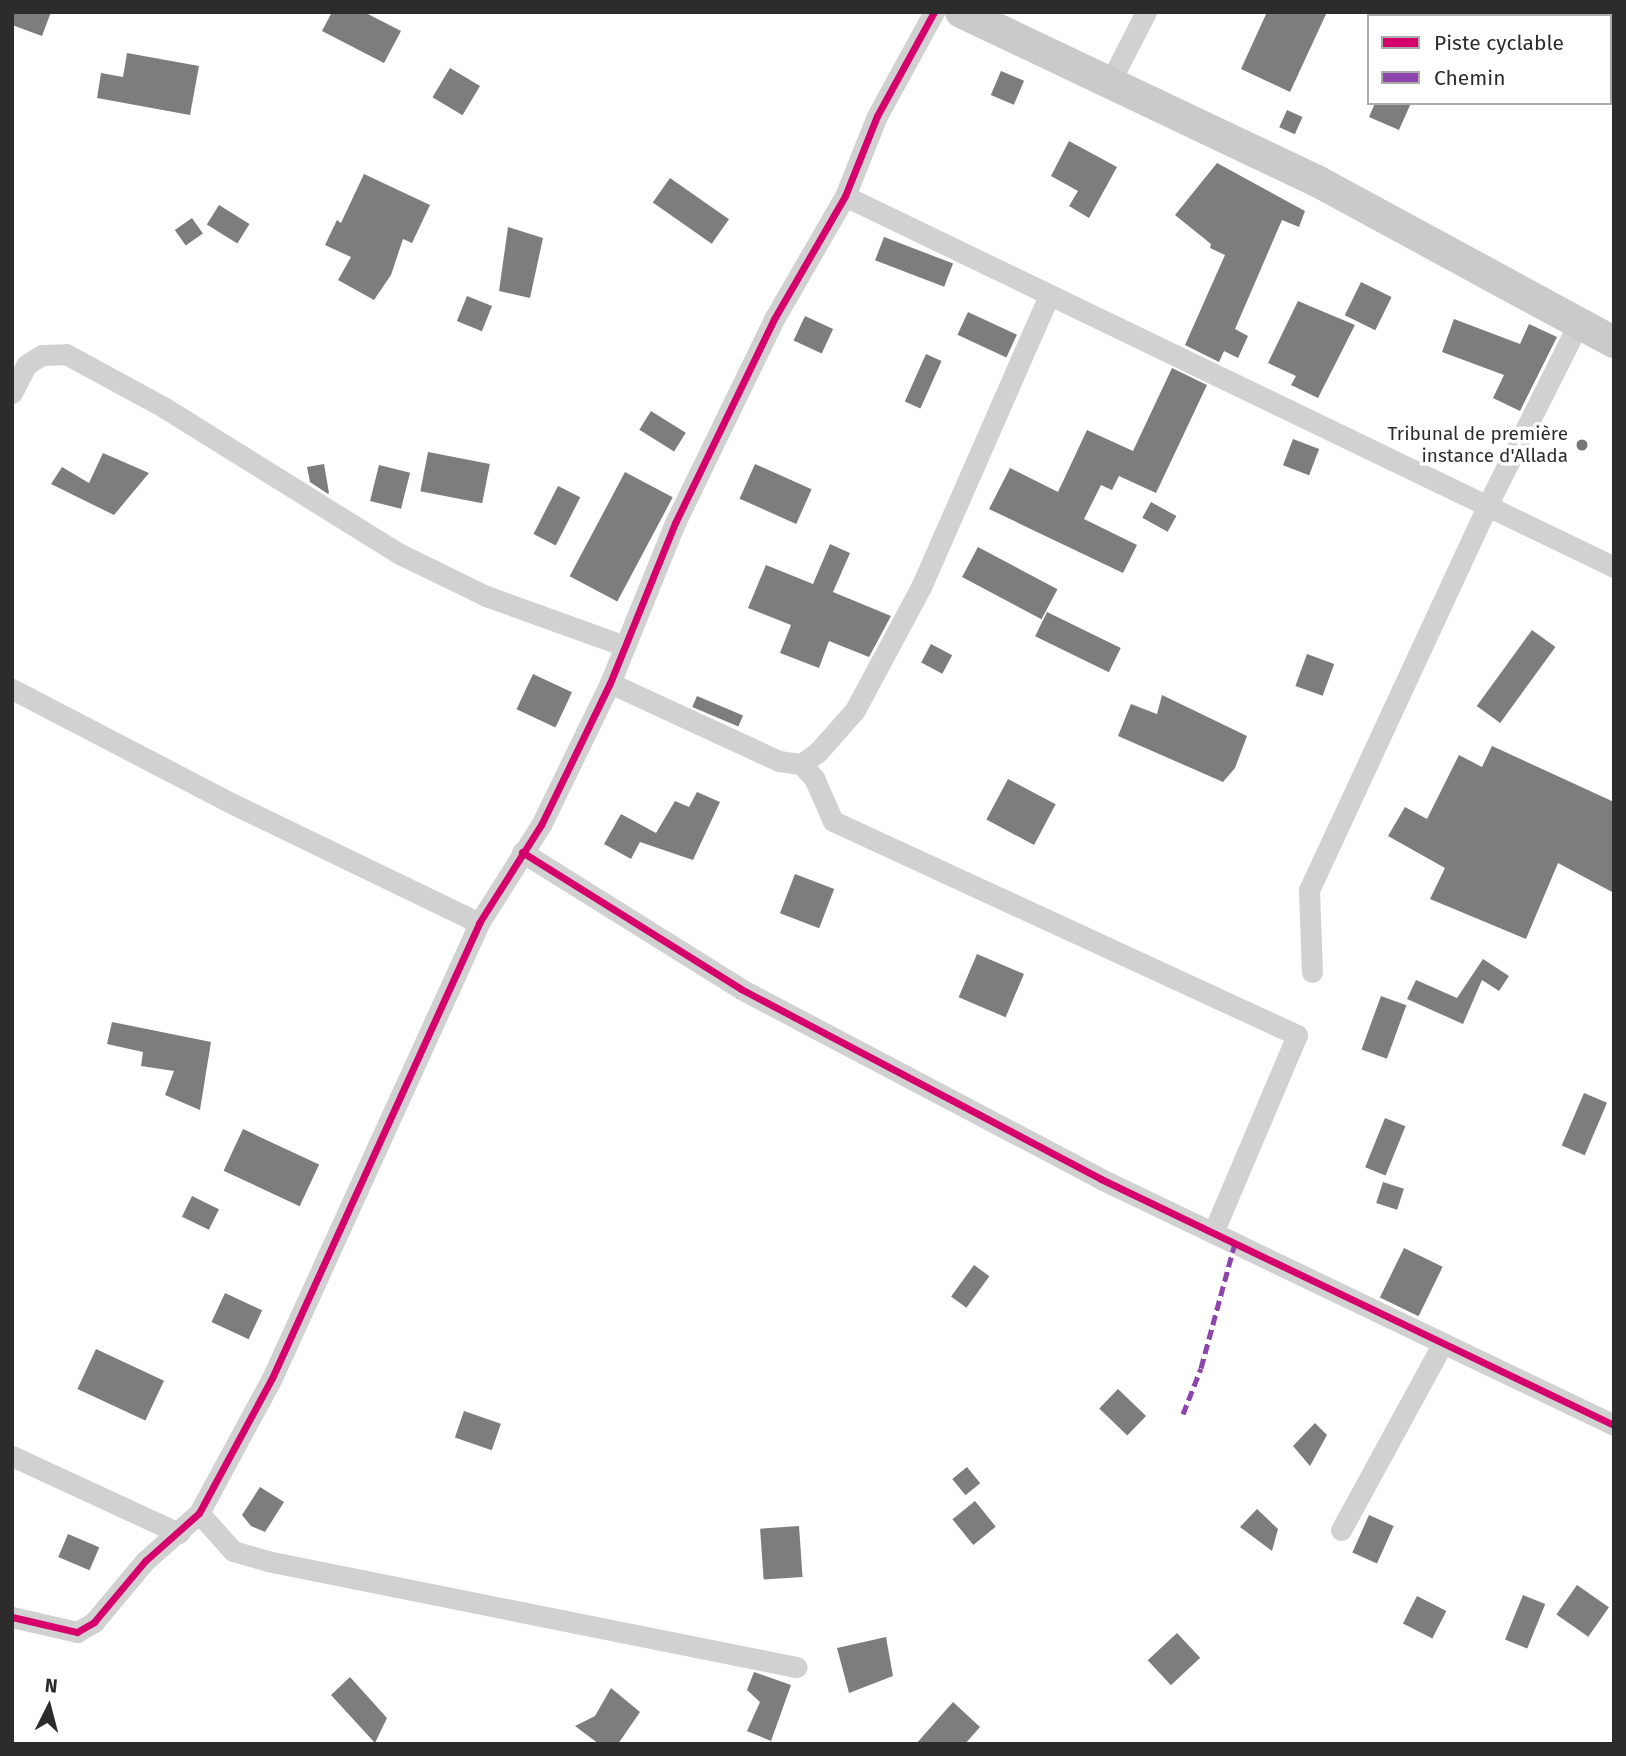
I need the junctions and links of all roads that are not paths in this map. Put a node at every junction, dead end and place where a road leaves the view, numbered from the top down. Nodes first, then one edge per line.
1 (934, 12) edge
2 (961, 12) edge
3 (1146, 12) edge
4 (1110, 82) junction
5 (845, 196) junction
6 (1049, 295) junction
7 (1578, 324) junction
8 (1614, 342) edge
9 (12, 393) edge
10 (1487, 506) junction
11 (1614, 567) edge
12 (625, 646) junction
13 (610, 683) junction
14 (12, 689) edge
15 (801, 764) junction
16 (522, 852) junction
17 (480, 923) junction
18 (1312, 972) dead end
19 (1213, 1233) junction
20 (1443, 1343) junction
21 (1614, 1424) edge
22 (12, 1456) edge
23 (199, 1513) junction
24 (1341, 1530) dead end
25 (179, 1533) junction
26 (12, 1617) edge
27 (796, 1667) dead end

1 - 5 street
2 - 4 main road
3 - 4 street
4 - 7 main road
5 - 6 street
5 - 12 street
6 - 10 street
6 - 15 street
7 - 8 main road
7 - 10 street
9 - 12 street
10 - 11 street
10 - 18 street
12 - 13 street
13 - 15 street
13 - 16 street
14 - 17 street
15 - 19 street
16 - 17 street
16 - 19 street
17 - 23 street
19 - 20 street
20 - 21 street
20 - 24 street
22 - 25 street
23 - 25 street
23 - 27 street
25 - 26 street

